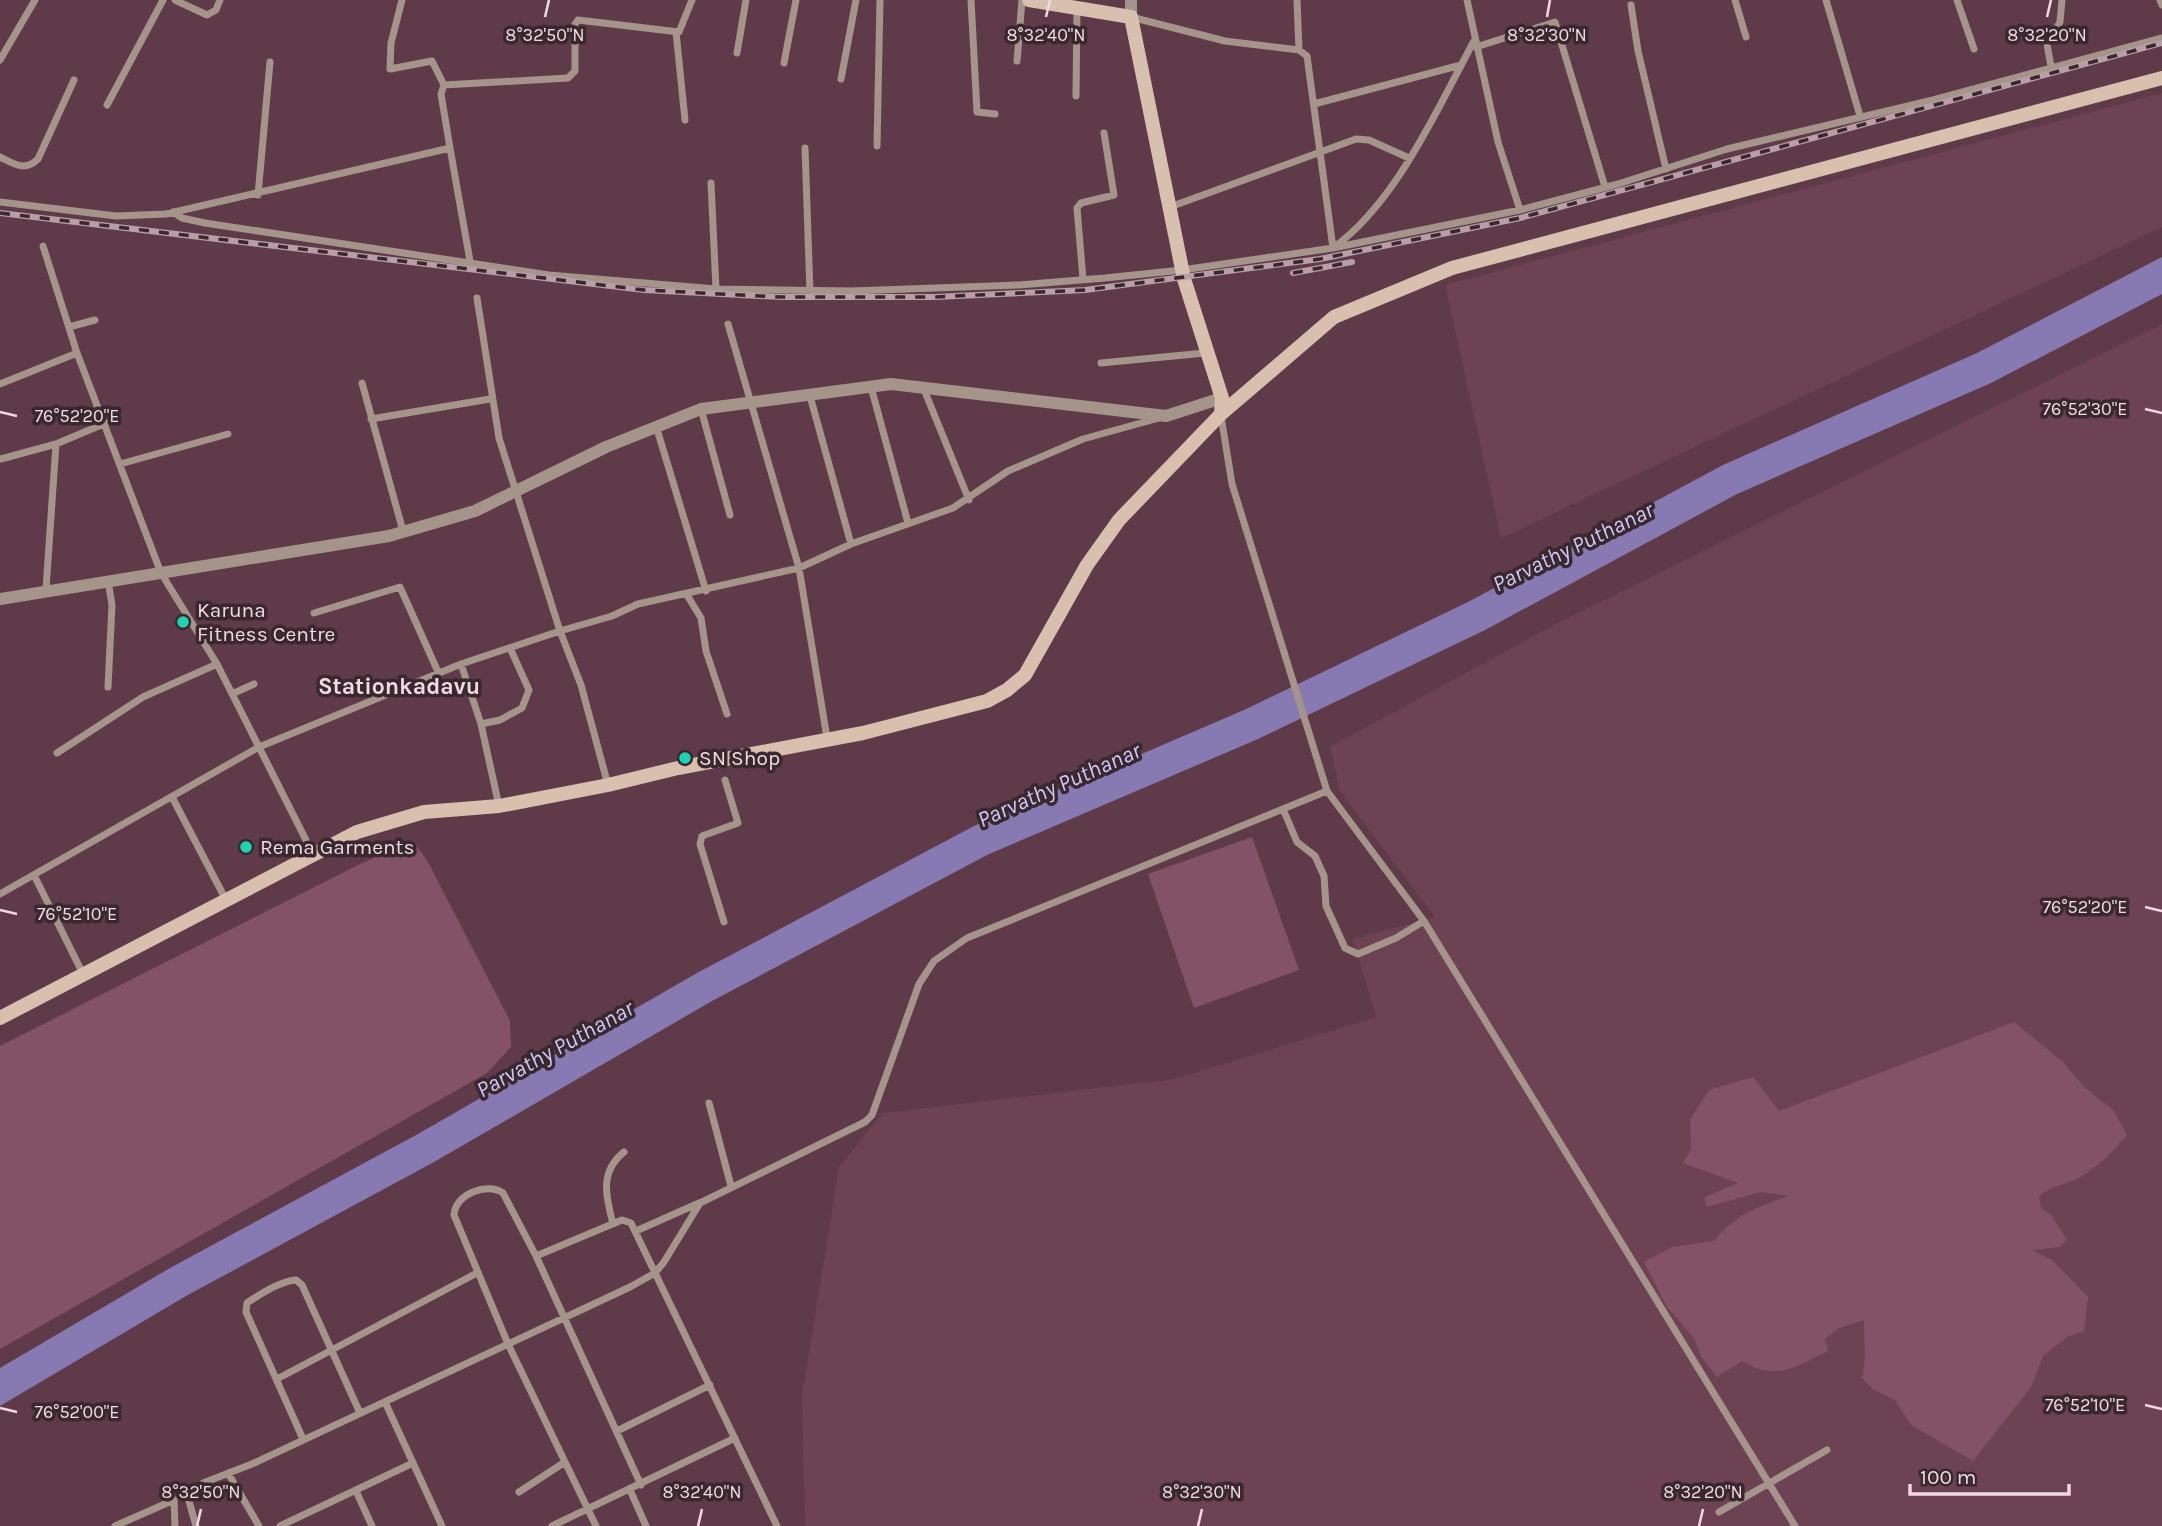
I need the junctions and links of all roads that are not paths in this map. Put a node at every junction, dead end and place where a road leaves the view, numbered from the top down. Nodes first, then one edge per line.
1 (35, 0) edge
2 (163, 0) edge
3 (175, 0) edge
4 (220, 0) edge
5 (402, 0) edge
6 (692, 0) edge
7 (747, 0) edge
8 (796, 0) edge
9 (856, 0) edge
10 (880, 0) edge
11 (971, 0) edge
12 (1022, 0) edge
13 (1029, 0) edge
14 (1131, 0) edge
15 (1297, 0) edge
16 (1467, 0) edge
17 (1735, 0) edge
18 (1826, 0) edge
19 (1957, 0) edge
20 (2062, 0) edge
21 (2160, 0) edge
22 (1631, 5) dead end
23 (2162, 5) edge
24 (1077, 8) junction
25 (1131, 17) junction
26 (676, 32) junction
27 (1746, 37) dead end
28 (2162, 38) edge
29 (1475, 44) junction
30 (1974, 49) dead end
31 (1299, 50) junction
32 (737, 53) dead end
33 (0, 60) edge
34 (1017, 61) dead end
35 (270, 62) dead end
36 (784, 63) dead end
37 (1461, 65) junction
38 (2050, 67) junction
39 (2162, 78) edge
40 (841, 79) dead end
41 (74, 80) dead end
42 (444, 85) junction
43 (1076, 96) dead end
44 (1314, 104) junction
45 (107, 105) dead end
46 (995, 114) dead end
47 (1860, 116) junction
48 (685, 120) dead end
49 (1104, 133) dead end
50 (877, 146) dead end
51 (450, 148) junction
52 (804, 148) dead end
53 (1320, 150) junction
54 (0, 157) edge
55 (1409, 158) junction
56 (1666, 169) junction
57 (711, 183) dead end
58 (1605, 187) junction
59 (258, 195) junction
60 (0, 202) edge
61 (1169, 207) junction
62 (1520, 210) junction
63 (173, 212) junction
64 (43, 246) dead end
65 (1333, 248) junction
66 (470, 261) junction
67 (1182, 270) junction
68 (1083, 279) junction
69 (716, 289) junction
70 (810, 292) junction
71 (477, 298) dead end
72 (95, 320) dead end
73 (728, 324) dead end
74 (69, 327) junction
75 (1205, 353) junction
76 (77, 354) junction
77 (1101, 363) dead end
78 (362, 383) dead end
79 (0, 384) edge
80 (922, 385) junction
81 (871, 387) junction
82 (810, 396) junction
83 (1222, 398) junction
84 (490, 400) junction
85 (750, 404) junction
86 (701, 409) junction
87 (1221, 414) junction
88 (1166, 416) junction
89 (371, 419) junction
90 (106, 423) junction
91 (656, 426) junction
92 (228, 434) dead end
93 (56, 444) junction
94 (1, 459) edge
95 (120, 464) junction
96 (514, 492) junction
97 (969, 500) junction
98 (730, 515) dead end
99 (908, 523) junction
100 (403, 531) junction
101 (851, 544) junction
102 (799, 568) junction
103 (161, 573) junction
104 (108, 580) junction
105 (46, 589) junction
106 (706, 591) junction
107 (687, 595) junction
108 (0, 598) edge
109 (314, 613) dead end
110 (560, 631) junction
111 (510, 648) junction
112 (217, 664) junction
113 (461, 664) junction
114 (439, 674) junction
115 (254, 684) dead end
116 (108, 687) dead end
117 (232, 694) junction
118 (727, 714) dead end
119 (481, 724) junction
120 (827, 738) junction
121 (259, 747) junction
122 (57, 753) dead end
123 (726, 780) dead end
124 (608, 785) junction
125 (1327, 791) junction
126 (172, 797) junction
127 (499, 806) junction
128 (1283, 809) junction
129 (314, 855) junction
130 (34, 875) junction
131 (0, 894) edge
132 (226, 900) junction
133 (1424, 921) junction
134 (724, 922) dead end
135 (83, 975) junction
136 (0, 1018) edge
137 (709, 1103) dead end
138 (624, 1152) dead end
139 (731, 1186) junction
140 (700, 1203) junction
141 (613, 1224) junction
142 (636, 1231) junction
143 (536, 1256) junction
144 (477, 1273) junction
145 (655, 1273) junction
146 (564, 1318) junction
147 (508, 1344) junction
148 (332, 1348) junction
149 (277, 1379) junction
150 (710, 1385) junction
151 (385, 1402) junction
152 (360, 1413) junction
153 (617, 1431) junction
154 (735, 1438) junction
155 (303, 1439) junction
156 (1827, 1450) dead end
157 (565, 1462) junction
158 (412, 1463) junction
159 (228, 1473) junction
160 (1766, 1483) junction
161 (641, 1485) junction
162 (630, 1490) junction
163 (356, 1491) junction
164 (194, 1492) junction
165 (519, 1492) dead end
166 (185, 1495) dead end
167 (588, 1508) junction
168 (1720, 1512) dead end
169 (115, 1526) edge
170 (175, 1526) edge
171 (196, 1526) edge
172 (259, 1526) edge
173 (280, 1526) edge
174 (372, 1526) edge
175 (442, 1526) edge
176 (552, 1526) edge
177 (596, 1526) edge
178 (646, 1526) edge
179 (777, 1526) edge
180 (1795, 1526) edge

1 - 33 street
2 - 45 street
3 - 4 street
5 - 42 street
6 - 26 street
7 - 32 street
8 - 36 street
9 - 40 street
10 - 50 street
11 - 46 street
12 - 34 street
13 - 24 main road
14 - 25 street
15 - 31 street
16 - 29 street
17 - 27 street
18 - 47 street
19 - 30 street
20 - 38 street
21 - 23 street
22 - 56 street
24 - 25 main road
24 - 43 street
25 - 31 street
25 - 61 main road
26 - 42 street
26 - 48 street
28 - 38 street
29 - 37 street
29 - 58 street
29 - 62 street
31 - 44 street
35 - 59 street
37 - 44 street
37 - 55 street
38 - 47 street
39 - 87 main road
41 - 54 street
42 - 51 street
44 - 53 street
47 - 56 street
49 - 68 street
51 - 59 street
51 - 66 street
52 - 70 street
53 - 55 street
53 - 61 street
53 - 65 street
55 - 65 street
56 - 58 street
57 - 69 street
58 - 62 street
59 - 63 street
60 - 63 street
61 - 67 main road
62 - 65 street
63 - 66 street
64 - 74 street
65 - 67 street
66 - 69 street
67 - 68 street
67 - 75 main road
68 - 70 street
69 - 70 street
71 - 84 street
72 - 74 street
73 - 85 street
74 - 76 street
75 - 77 street
75 - 83 main road
76 - 79 street
76 - 90 street
78 - 89 street
80 - 81 street
80 - 88 street
80 - 97 street
81 - 82 street
81 - 99 street
82 - 85 street
82 - 101 street
83 - 87 main road
83 - 88 street
84 - 89 street
84 - 96 street
85 - 86 street
85 - 102 street
86 - 91 street
86 - 98 street
87 - 120 main road
87 - 125 street
88 - 97 street
89 - 100 street
90 - 93 street
90 - 95 street
91 - 96 street
91 - 106 street
92 - 95 street
93 - 94 street
93 - 105 street
95 - 103 street
96 - 100 street
96 - 110 street
97 - 99 street
99 - 101 street
100 - 103 street
101 - 102 street
102 - 106 street
102 - 120 street
103 - 104 street
103 - 112 street
104 - 105 street
104 - 116 street
105 - 108 street
106 - 107 street
107 - 110 street
107 - 118 street
109 - 114 street
110 - 111 street
110 - 124 street
111 - 113 street
111 - 119 street
112 - 117 street
112 - 122 street
113 - 114 street
113 - 119 street
114 - 121 street
115 - 117 street
117 - 121 street
119 - 127 street
120 - 124 main road
121 - 126 street
121 - 129 street
123 - 134 street
124 - 127 main road
125 - 128 street
125 - 133 street
126 - 130 street
126 - 132 street
127 - 129 main road
128 - 133 street
128 - 139 street
129 - 132 main road
130 - 131 street
130 - 135 street
132 - 135 main road
133 - 160 street
135 - 136 main road
137 - 139 street
138 - 141 street
139 - 140 street
140 - 142 street
140 - 145 street
141 - 142 street
141 - 143 street
142 - 145 street
143 - 144 street
143 - 146 street
144 - 147 street
144 - 148 street
145 - 146 street
145 - 150 street
146 - 147 street
146 - 153 street
147 - 151 street
147 - 157 street
148 - 149 street
148 - 149 street
148 - 152 street
149 - 155 street
150 - 153 street
150 - 154 street
151 - 152 street
151 - 158 street
152 - 155 street
153 - 161 street
154 - 161 street
154 - 179 street
155 - 159 street
156 - 160 street
157 - 165 street
157 - 167 street
158 - 163 street
158 - 175 street
159 - 164 street
159 - 172 street
160 - 168 street
160 - 180 street
161 - 162 street
162 - 167 street
162 - 178 street
163 - 173 street
163 - 174 street
164 - 166 street
164 - 171 street
167 - 176 street
167 - 177 street
169 - 170 street

